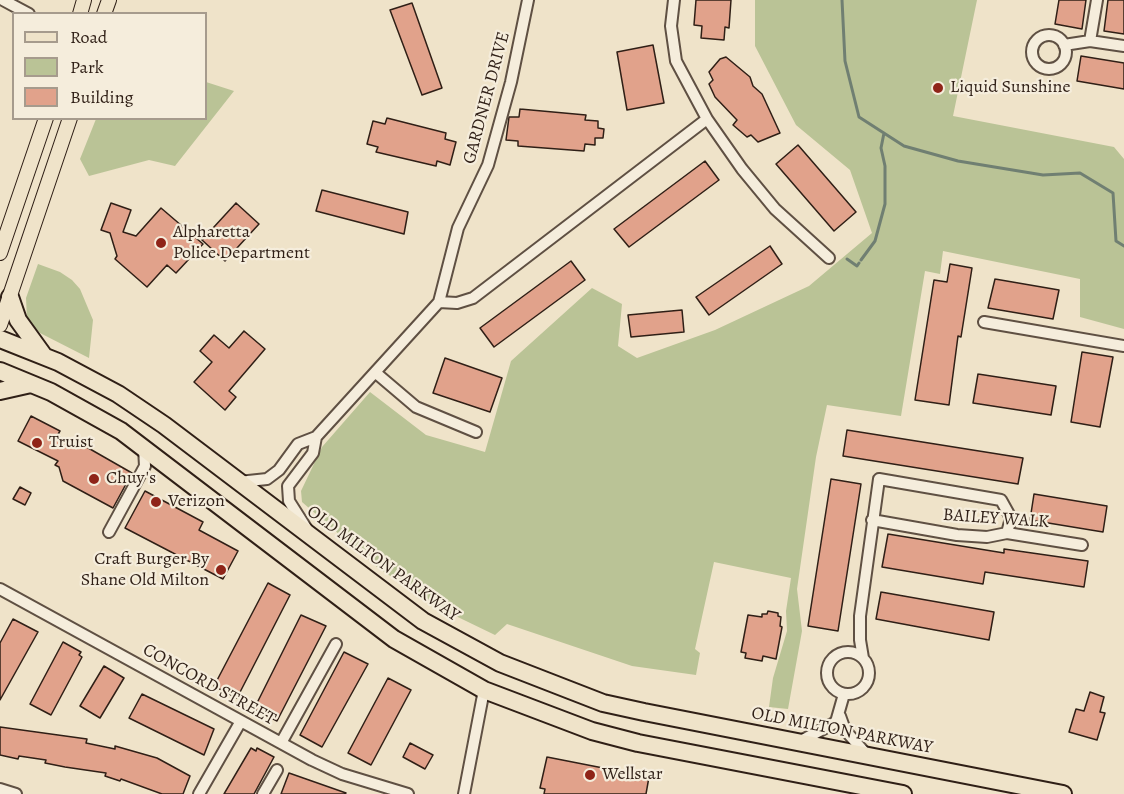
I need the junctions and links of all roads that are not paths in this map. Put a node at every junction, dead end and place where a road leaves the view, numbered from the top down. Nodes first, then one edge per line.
1 (3, 0) edge
2 (528, 0) edge
3 (674, 0) edge
4 (1097, 0) edge
5 (25, 12) edge
6 (1090, 41) junction
7 (1064, 45) dead end
8 (1124, 46) edge
9 (707, 119) junction
10 (45, 120) edge
11 (69, 120) edge
12 (0, 252) edge
13 (829, 258) dead end
14 (10, 297) junction
15 (439, 302) junction
16 (984, 322) dead end
17 (0, 325) edge
18 (0, 339) edge
19 (1124, 346) edge
20 (44, 356) junction
21 (0, 371) edge
22 (376, 373) junction
23 (32, 384) junction
24 (0, 391) edge
25 (476, 432) dead end
26 (316, 437) junction
27 (144, 447) junction
28 (166, 464) junction
29 (145, 466) junction
30 (238, 482) junction
31 (872, 520) junction
32 (109, 532) dead end
33 (1006, 533) junction
34 (313, 538) junction
35 (1082, 545) dead end
36 (0, 589) edge
37 (860, 616) junction
38 (336, 644) dead end
39 (845, 652) junction
40 (863, 658) junction
41 (484, 690) junction
42 (844, 694) junction
43 (840, 716) junction
44 (241, 721) junction
45 (281, 743) junction
46 (797, 743) junction
47 (867, 755) junction
48 (277, 770) dead end
49 (997, 787) edge
50 (0, 789) edge
51 (16, 794) edge
52 (199, 794) edge
53 (263, 794) edge
54 (408, 794) edge
55 (464, 794) edge
56 (903, 794) edge
57 (1063, 794) edge

1 - 5 street
2 - 15 street, GARDNER DRIVE
3 - 9 street
4 - 6 street
6 - 7 street
6 - 8 street
9 - 13 street
9 - 15 street
10 - 12 main road
11 - 14 main road
14 - 17 main road
14 - 20 highway
15 - 22 street, GARDNER DRIVE
16 - 19 street
18 - 20 highway, OLD MILTON PARKWAY
20 - 30 highway, OLD MILTON PARKWAY
21 - 23 highway
22 - 25 street
22 - 26 street, GARDNER DRIVE
23 - 24 highway
23 - 27 highway
26 - 30 street, GARDNER DRIVE
26 - 34 street, GARDNER DRIVE
27 - 28 highway
27 - 29 street
28 - 29 street
28 - 41 highway
29 - 32 street
30 - 34 highway, OLD MILTON PARKWAY
31 - 33 street, BAILEY WALK
31 - 33 street, BAILEY WALK
31 - 37 street
33 - 35 street, BAILEY WALK
34 - 46 highway, OLD MILTON PARKWAY
36 - 44 street, CONCORD STREET
37 - 39 street
37 - 40 street
38 - 45 street
39 - 40 street
39 - 42 street
40 - 42 street
41 - 55 street
41 - 56 highway
42 - 43 street
43 - 46 street
43 - 47 street
44 - 45 street, CONCORD STREET
44 - 52 street
45 - 54 street, CONCORD STREET
46 - 47 highway, OLD MILTON PARKWAY
47 - 49 highway, OLD MILTON PARKWAY
48 - 53 street
49 - 57 highway, OLD MILTON PARKWAY
50 - 51 street

